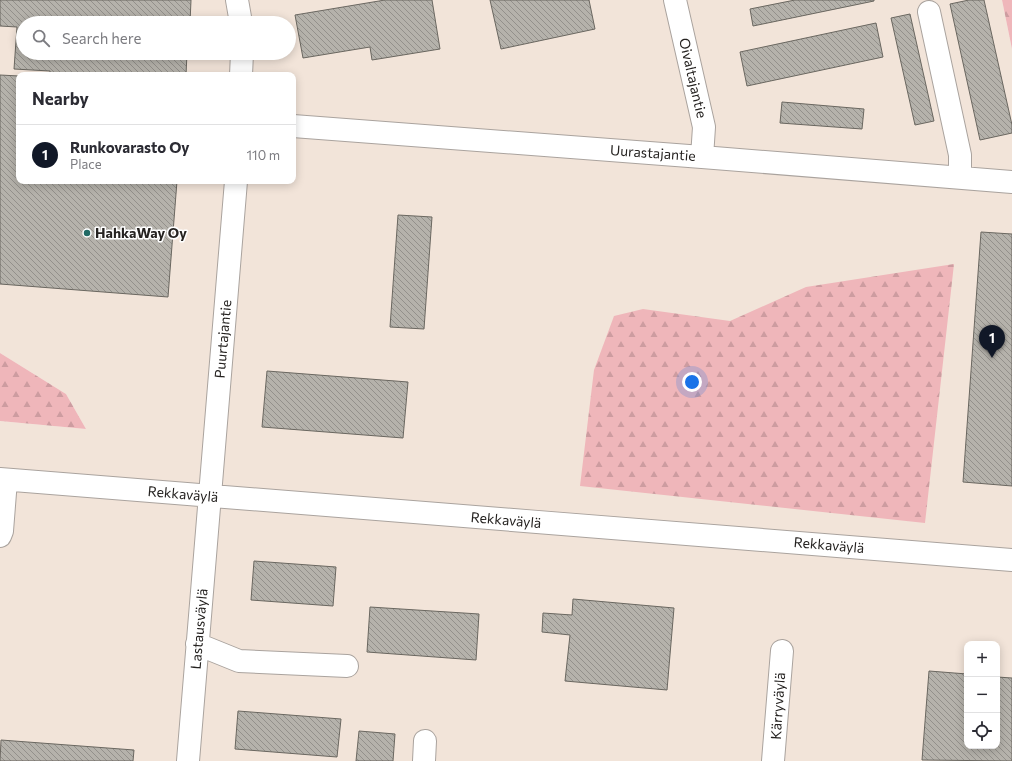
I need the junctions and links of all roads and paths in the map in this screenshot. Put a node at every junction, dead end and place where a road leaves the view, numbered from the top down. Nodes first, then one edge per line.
1 (237, 0) edge
2 (675, 0) edge
3 (929, 12) dead end
4 (240, 16) edge
5 (242, 60) edge
6 (241, 72) edge
7 (296, 126) edge
8 (702, 157) junction
9 (960, 177) junction
10 (1012, 182) edge
11 (236, 184) edge
12 (3, 480) edge
13 (210, 496) junction
14 (0, 536) edge
15 (1012, 560) edge
16 (197, 644) junction
17 (782, 651) dead end
18 (347, 666) dead end
19 (188, 761) edge
20 (773, 761) edge

1 - 4 street
2 - 8 street, Oivaltajantie
3 - 9 street
5 - 6 street
7 - 8 street, Uurastajantie
8 - 9 street, Uurastajantie
9 - 10 street, Uurastajantie
11 - 13 street, Puurtajantie
12 - 13 street, Rekkaväylä
12 - 14 street
13 - 15 street, Rekkaväylä
13 - 16 street, Lastausväylä
16 - 18 street
16 - 19 street, Lastausväylä
17 - 20 street, Kärryväylä

